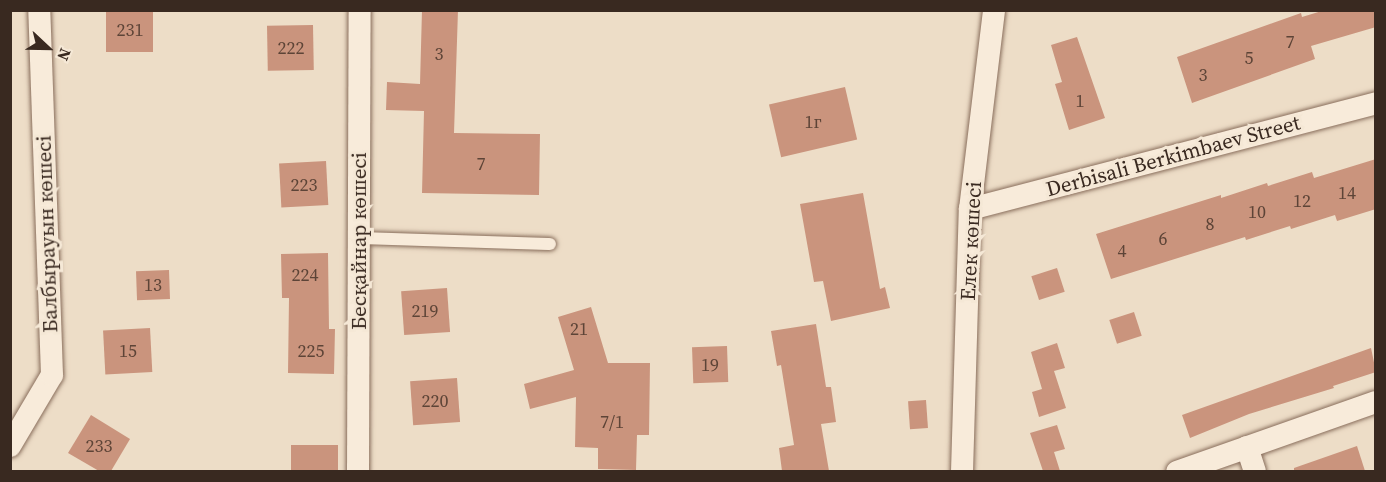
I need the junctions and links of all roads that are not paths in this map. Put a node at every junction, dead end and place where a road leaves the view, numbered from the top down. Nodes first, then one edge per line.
1 (39, 10) edge
2 (360, 10) edge
3 (993, 10) edge
4 (1376, 103) edge
5 (970, 209) junction
6 (359, 238) junction
7 (550, 244) dead end
8 (1376, 402) edge
9 (10, 446) edge
10 (1247, 447) junction
11 (358, 471) edge
12 (962, 471) edge
13 (1177, 471) edge
14 (1255, 471) edge

1 - 9 street, Балбырауын көшесі
2 - 6 street, Бесқайнар көшесі
3 - 5 street, Елек көшесі
4 - 5 street, Derbisali Berkimbaev Street
5 - 12 street, Елек көшесі
6 - 7 lane
6 - 11 street, Бесқайнар көшесі
8 - 10 street
10 - 13 street
10 - 14 street

